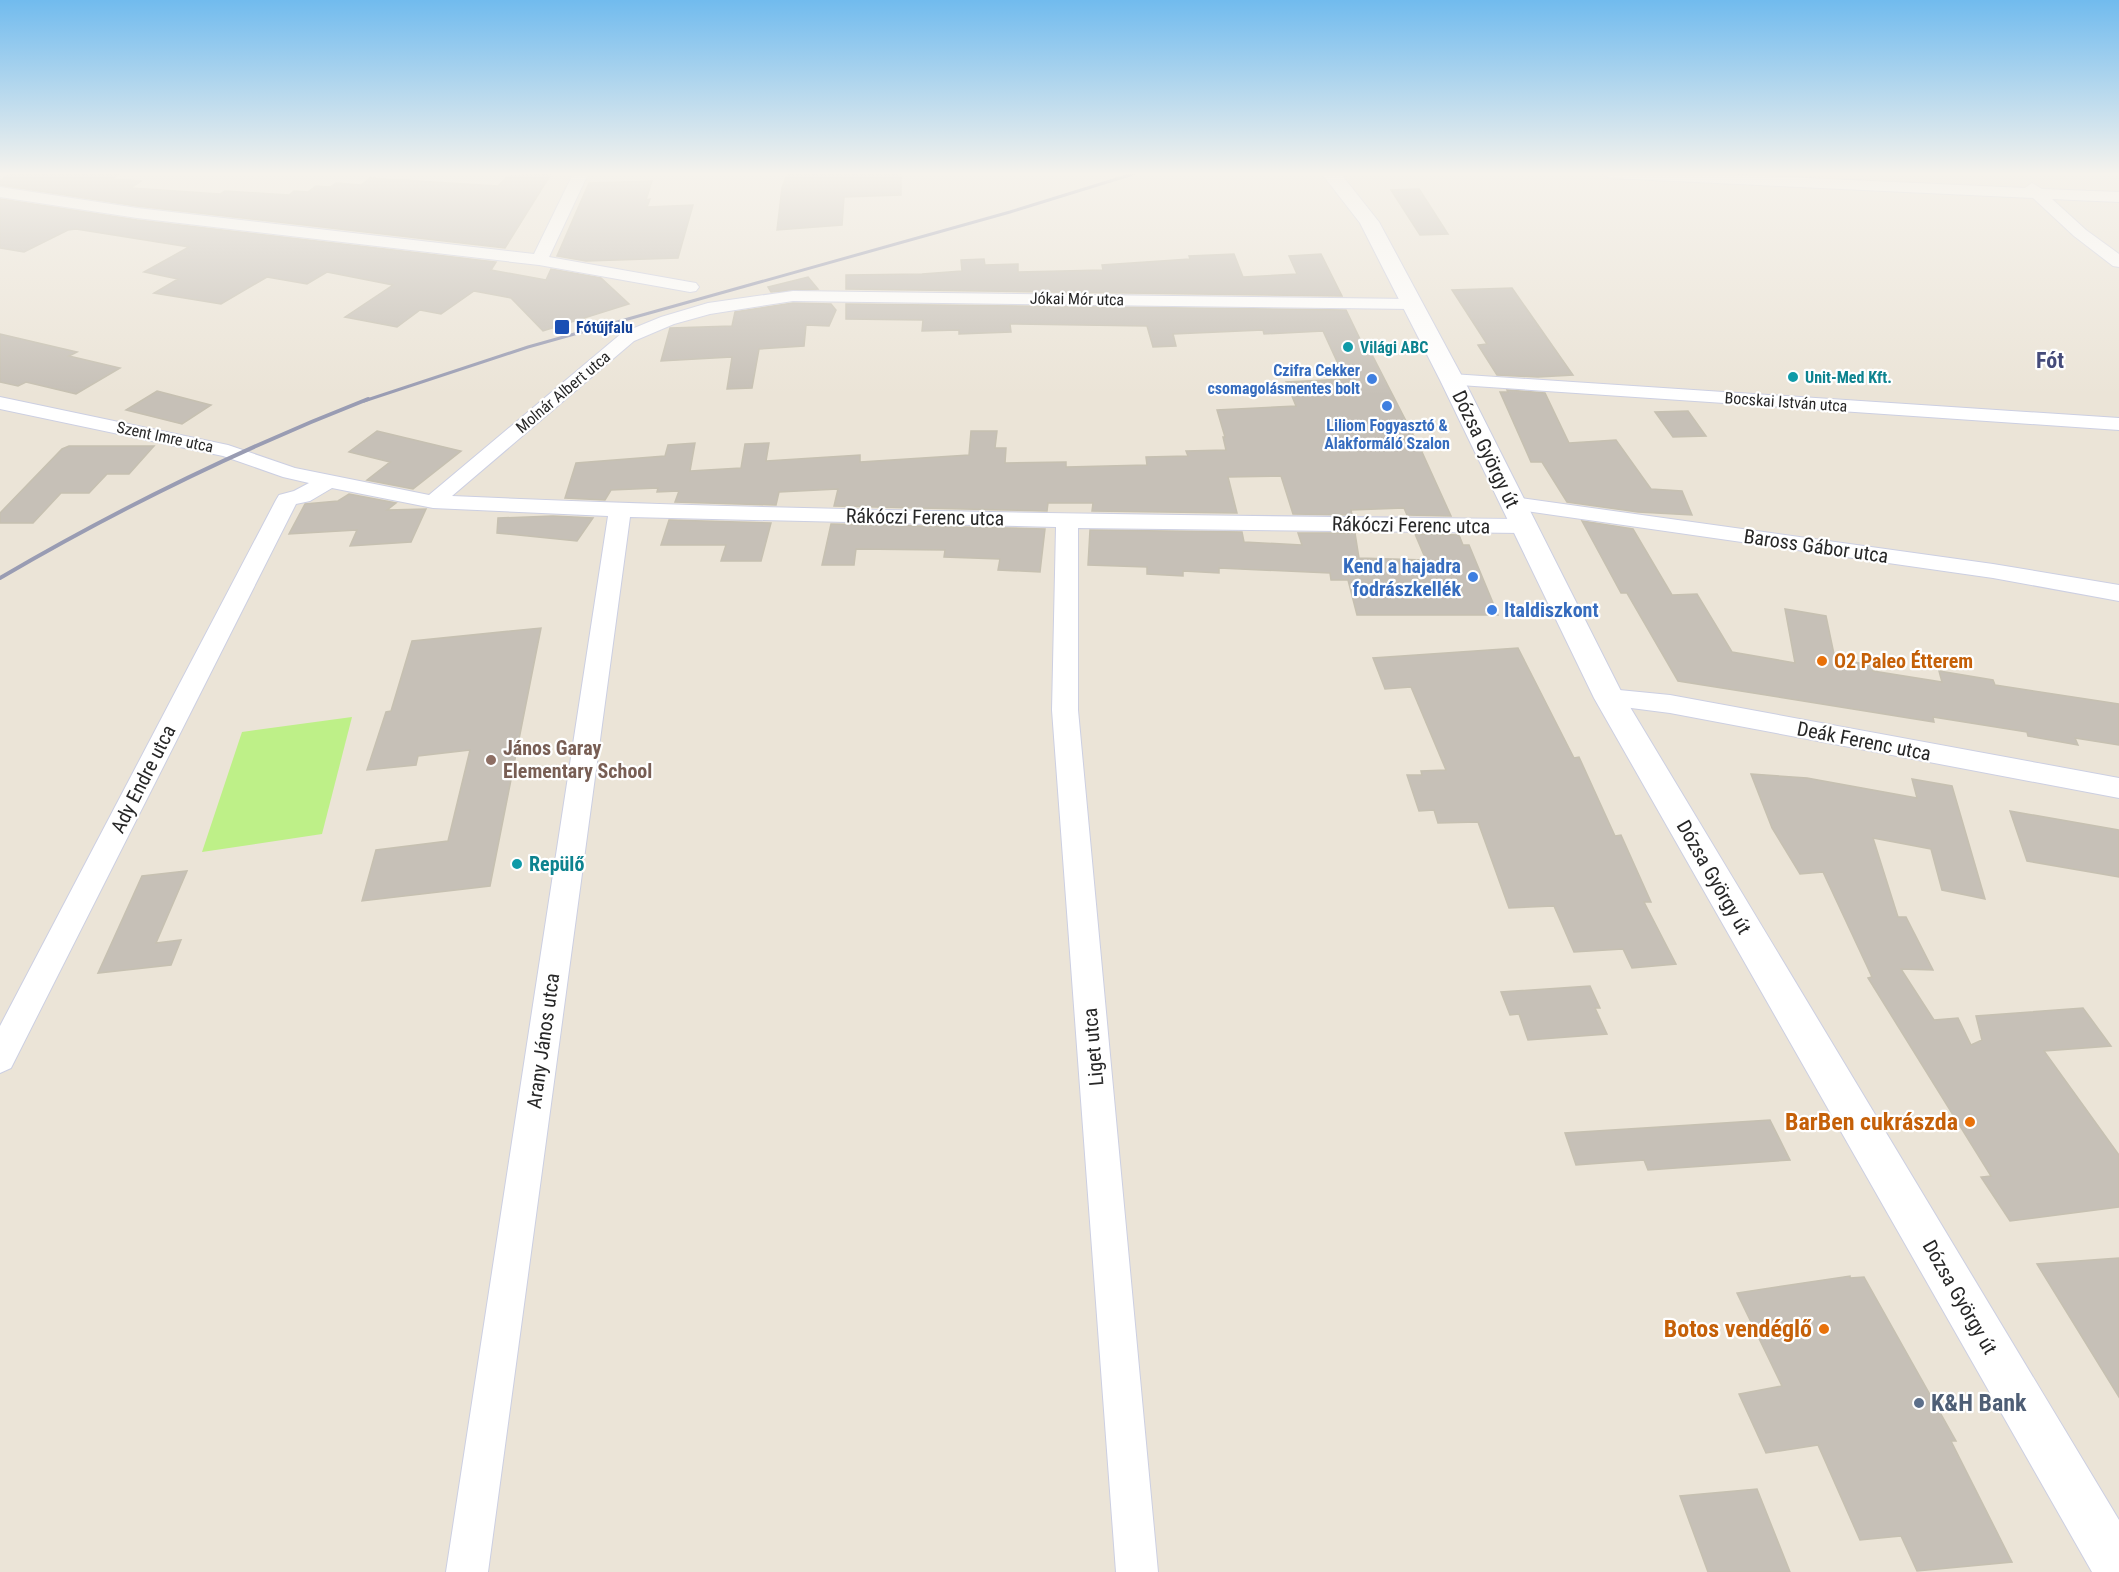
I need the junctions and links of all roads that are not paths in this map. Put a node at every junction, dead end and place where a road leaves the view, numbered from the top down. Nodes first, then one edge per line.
1 (431, 247) edge
2 (545, 247) edge
3 (1382, 247) edge
4 (2099, 247) edge
5 (539, 260) junction
6 (2119, 262) edge
7 (690, 288) dead end
8 (742, 300) joint
9 (1412, 304) junction
10 (1452, 380) junction
11 (0, 403) edge
12 (2119, 424) edge
13 (290, 473) junction
14 (327, 482) junction
15 (286, 500) junction
16 (433, 502) junction
17 (1513, 502) junction
18 (620, 510) junction
19 (1067, 521) junction
20 (1524, 526) junction
21 (2119, 593) edge
22 (1609, 698) junction
23 (2119, 788) edge
24 (0, 1058) edge
25 (2119, 1569) edge
26 (466, 1572) edge
27 (1137, 1572) edge

1 - 5 street
2 - 5 street
3 - 9 main road, Dózsa György út
4 - 6 street
5 - 7 street
8 - 9 street, Jókai Mór utca
8 - 16 street, Molnár Albert utca
9 - 10 main road, Dózsa György út
10 - 12 street, Bocskai István utca
10 - 17 main road, Dózsa György út
11 - 13 street, Szent Imre utca
13 - 14 street, Szent Imre utca
13 - 15 street, Ady Endre utca
14 - 15 street
14 - 16 street, Rákóczi Ferenc utca
15 - 24 street, Ady Endre utca
16 - 18 street, Rákóczi Ferenc utca
17 - 20 main road, Dózsa György út
17 - 21 street, Baross Gábor utca
18 - 19 street, Rákóczi Ferenc utca
18 - 26 street, Arany János utca
19 - 20 street, Rákóczi Ferenc utca
19 - 27 street, Liget utca
20 - 22 main road, Dózsa György út
22 - 23 street, Deák Ferenc utca
22 - 25 main road, Dózsa György út

